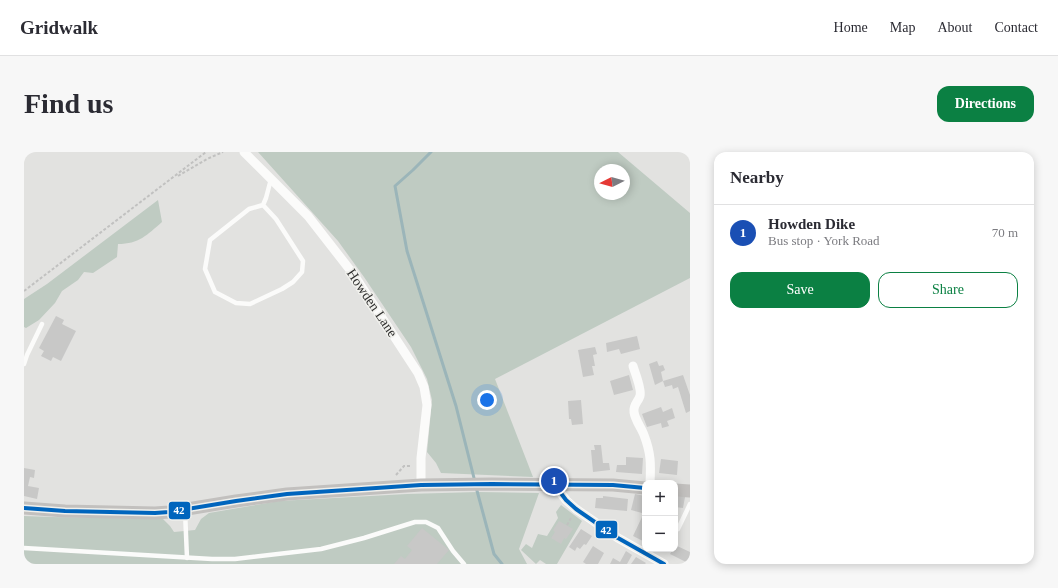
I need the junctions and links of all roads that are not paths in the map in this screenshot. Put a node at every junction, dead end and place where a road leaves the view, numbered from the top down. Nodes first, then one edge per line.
1 (244, 152) edge
2 (271, 179) junction
3 (263, 204) junction
4 (42, 324) dead end
5 (24, 364) edge
6 (633, 366) dead end
7 (650, 480) edge
8 (421, 485) junction
9 (558, 485) junction
10 (642, 488) edge
11 (678, 490) edge
12 (690, 491) edge
13 (690, 504) edge
14 (24, 508) edge
15 (185, 509) junction
16 (678, 528) edge
17 (24, 548) edge
18 (187, 558) junction
19 (464, 564) edge
20 (664, 564) edge

1 - 2 street, Howden Lane
2 - 3 lane
2 - 8 street, Howden Lane
3 - 3 lane
4 - 5 lane
6 - 7 street
8 - 9 main road
8 - 15 main road
9 - 10 main road
9 - 20 street
11 - 12 main road
13 - 16 lane
14 - 15 main road
15 - 18 lane
17 - 18 lane
18 - 19 lane

